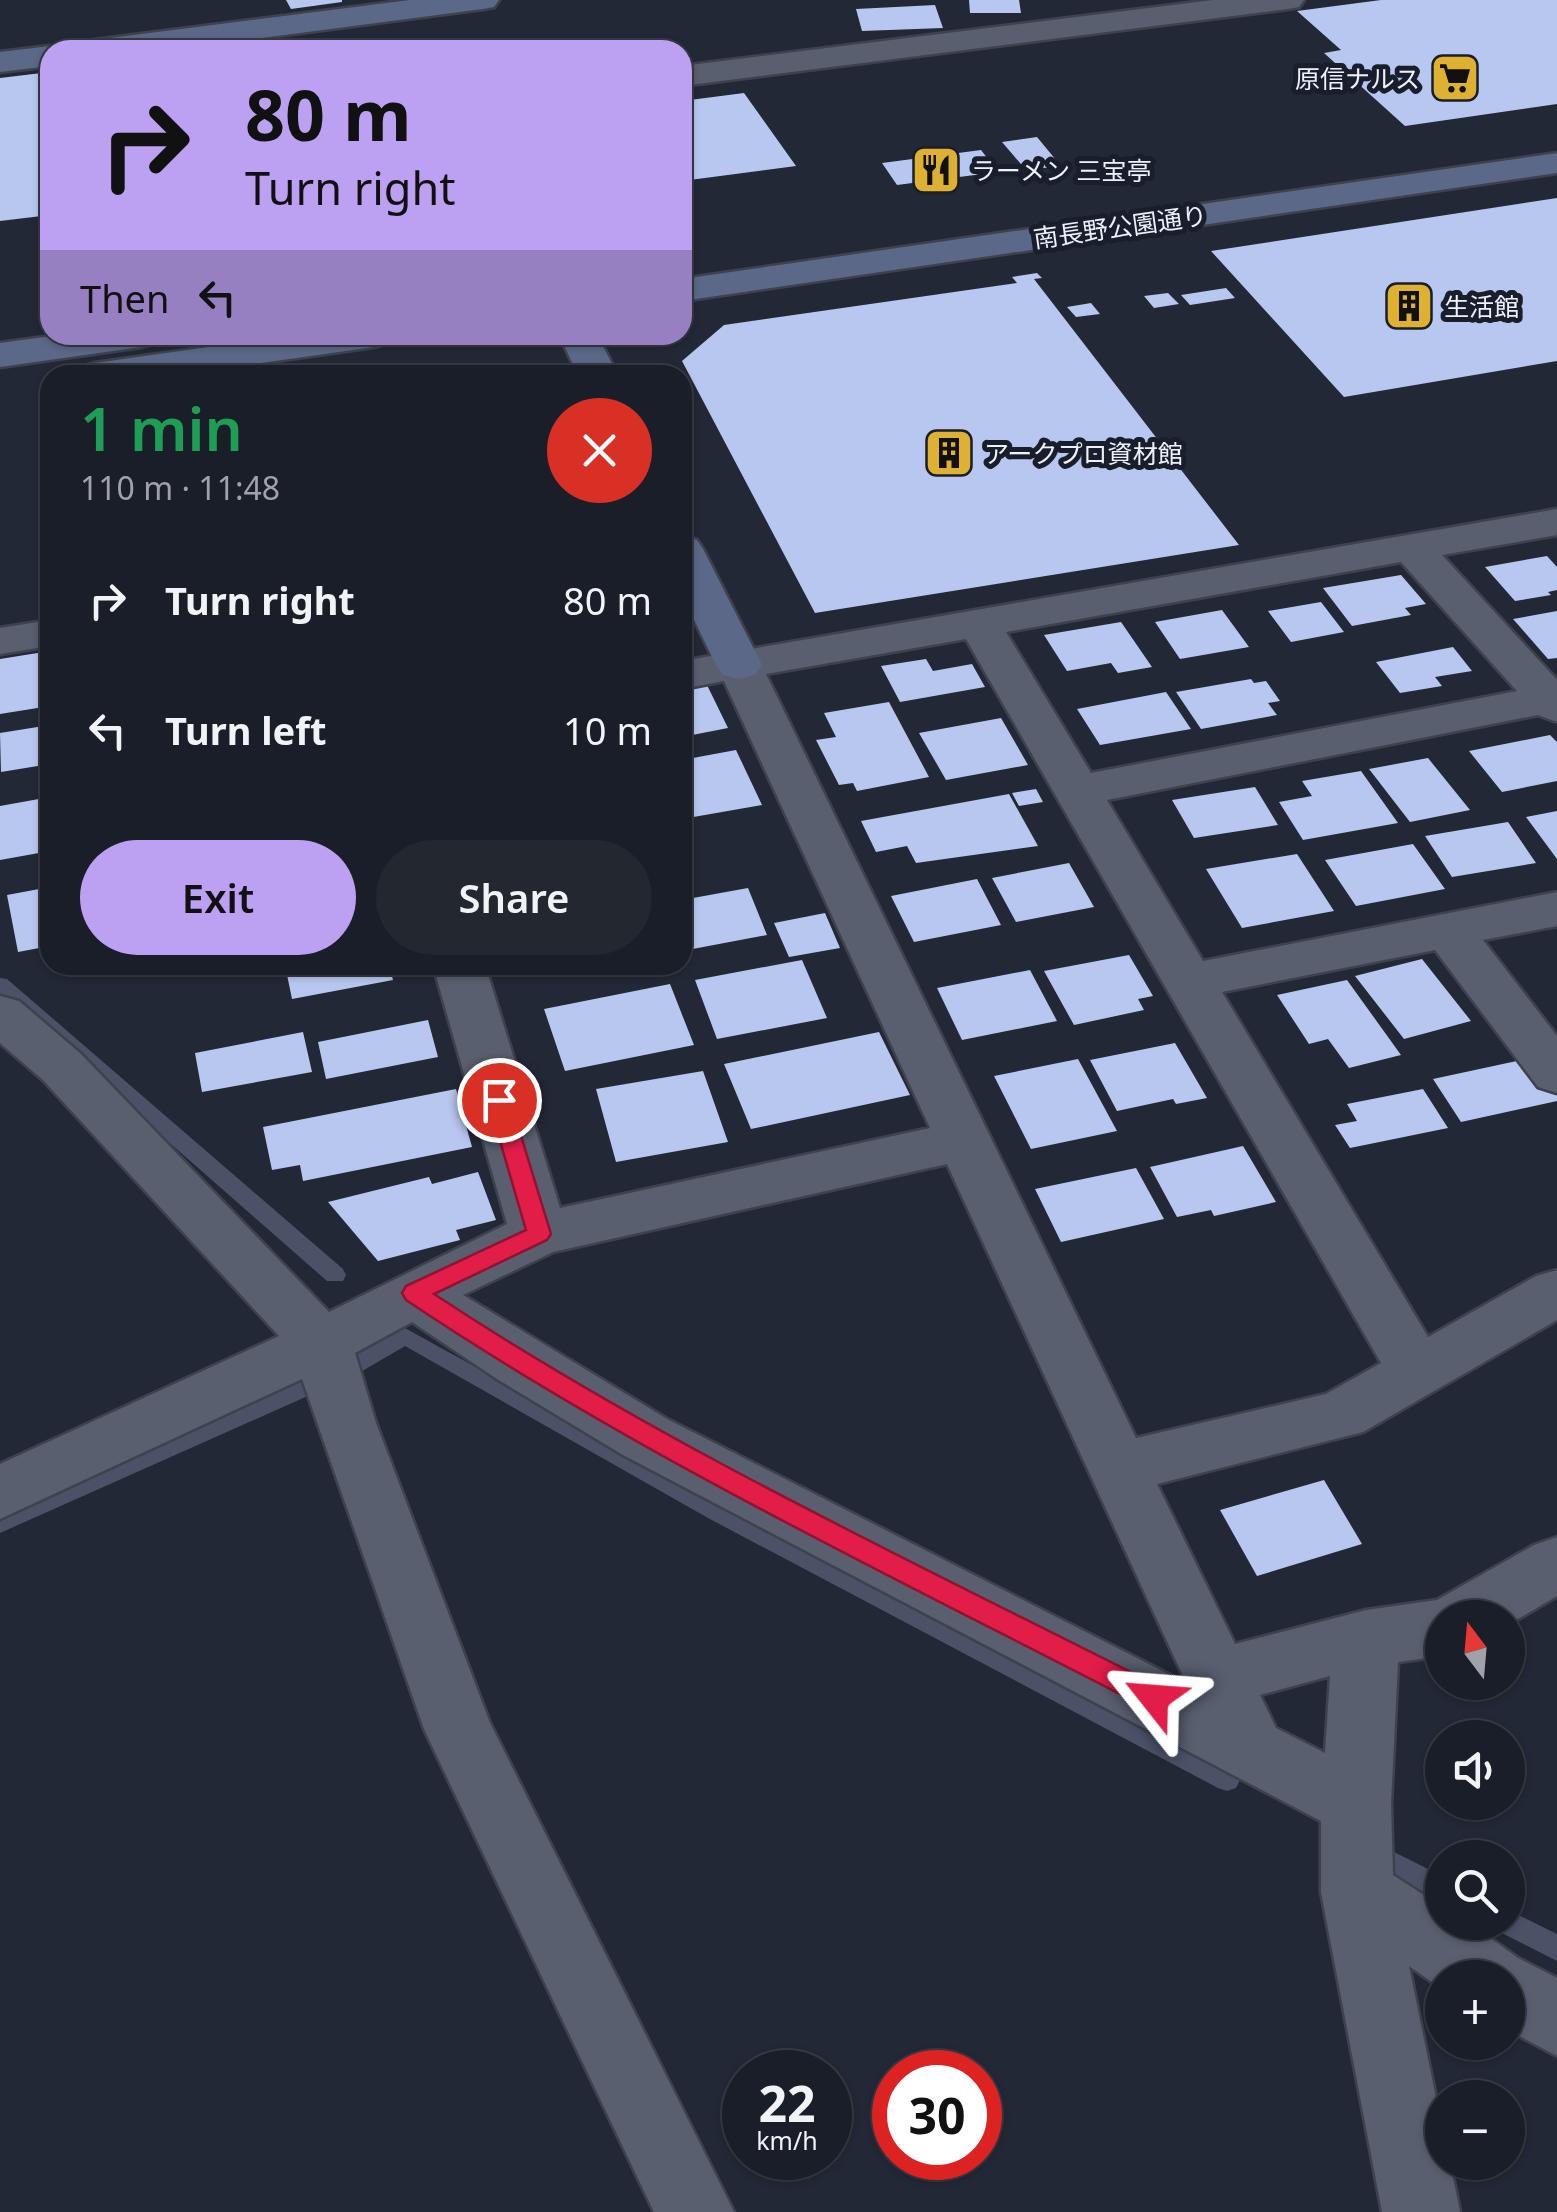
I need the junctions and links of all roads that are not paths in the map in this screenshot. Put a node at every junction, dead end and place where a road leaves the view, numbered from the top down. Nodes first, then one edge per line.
1 (483, 0) edge
2 (1288, 0) edge
3 (403, 16) edge
4 (185, 40) edge
5 (40, 57) edge
6 (0, 62) edge
7 (692, 75) edge
8 (1557, 134) edge
9 (1557, 164) edge
10 (692, 256) edge
11 (692, 289) edge
12 (70, 345) edge
13 (304, 345) edge
14 (0, 355) edge
15 (165, 365) edge
16 (40, 383) edge
17 (0, 389) edge
18 (1557, 522) edge
19 (1412, 548) junction
20 (692, 569) edge
21 (979, 624) junction
22 (40, 635) edge
23 (0, 641) edge
24 (739, 665) junction
25 (692, 672) edge
26 (1554, 701) edge
27 (1077, 791) junction
28 (1557, 909) edge
29 (1448, 931) junction
30 (462, 975) edge
31 (1192, 981) junction
32 (0, 1014) edge
33 (1557, 1074) edge
34 (962, 1141) junction
35 (539, 1234) junction
36 (1557, 1292) edge
37 (414, 1293) junction
38 (322, 1343) junction
39 (1419, 1374) junction
40 (1117, 1468) junction
41 (0, 1493) edge
42 (1557, 1564) edge
43 (1494, 1600) edge
44 (1425, 1630) edge
45 (1366, 1638) junction
46 (1216, 1678) junction
47 (1251, 1749) junction
48 (1356, 1804) junction
49 (1357, 1892) junction
50 (1462, 1960) edge
51 (1525, 1999) edge
52 (1557, 2020) edge
53 (695, 2212) edge
54 (1421, 2212) edge

1 - 3 street
2 - 7 street
3 - 4 street
5 - 6 street
8 - 10 street, 南長野公園通り
9 - 11 street, 南長野公園通り
12 - 14 street
13 - 15 street
16 - 17 street
18 - 19 street
19 - 21 street
19 - 26 street
20 - 24 street
21 - 24 street
21 - 27 street
22 - 23 street
24 - 25 street
24 - 34 street
26 - 27 street
27 - 31 street
28 - 29 street
29 - 31 street
29 - 33 street
30 - 35 street
31 - 39 street
32 - 38 street
34 - 35 street
34 - 40 street
35 - 37 street
36 - 39 street
37 - 38 street
37 - 47 street
38 - 41 street
38 - 53 street
39 - 40 street
40 - 46 street
42 - 43 street
44 - 45 street
45 - 46 street
45 - 48 street
46 - 47 street
47 - 48 street
48 - 49 street
49 - 50 street
49 - 54 street
51 - 52 street

